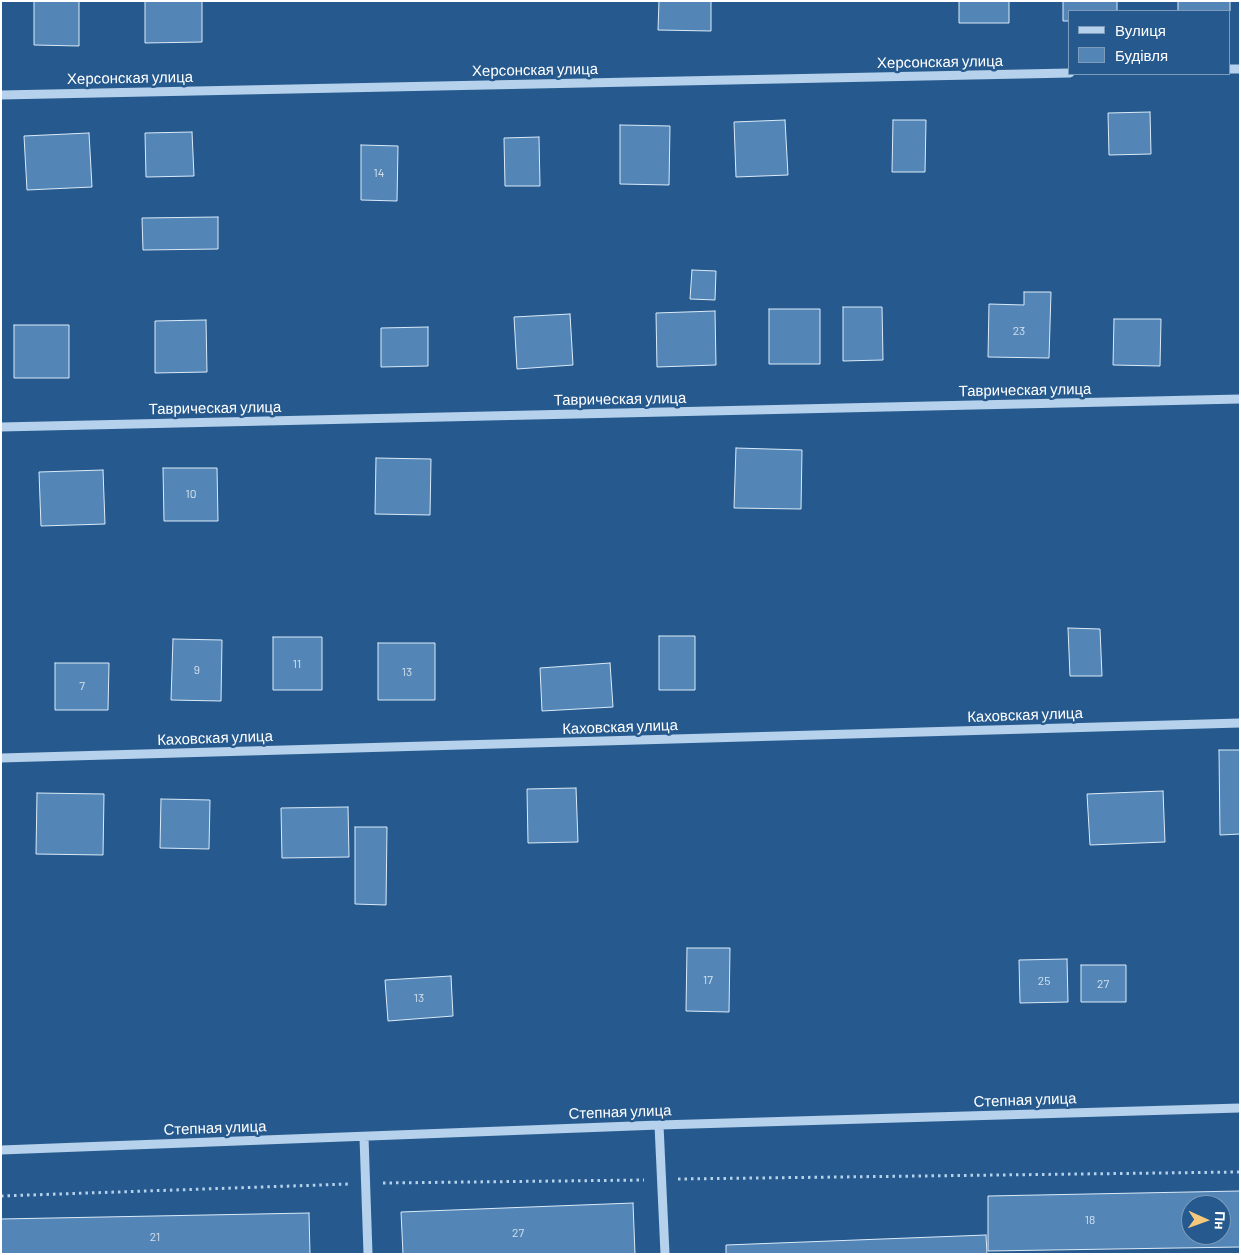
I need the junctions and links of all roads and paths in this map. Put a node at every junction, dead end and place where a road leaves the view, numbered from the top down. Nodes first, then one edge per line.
1 (1068, 73) edge
2 (1, 95) edge
3 (1240, 399) edge
4 (1, 427) edge
5 (1240, 723) edge
6 (1, 758) edge
7 (1240, 1108) edge
8 (659, 1124) junction
9 (364, 1136) junction
10 (1, 1150) edge
11 (1240, 1172) edge
12 (662, 1180) junction
13 (366, 1184) junction
14 (1, 1196) edge
15 (368, 1254) edge
16 (665, 1254) edge

1 - 2 street, Херсонская улица
3 - 4 street, Таврическая улица
5 - 6 street, Каховская улица
7 - 8 street, Степная улица
8 - 9 street, Степная улица
8 - 12 street
9 - 10 street, Степная улица
9 - 13 street
11 - 12 path
12 - 13 path
12 - 16 street
13 - 14 path
13 - 15 street

